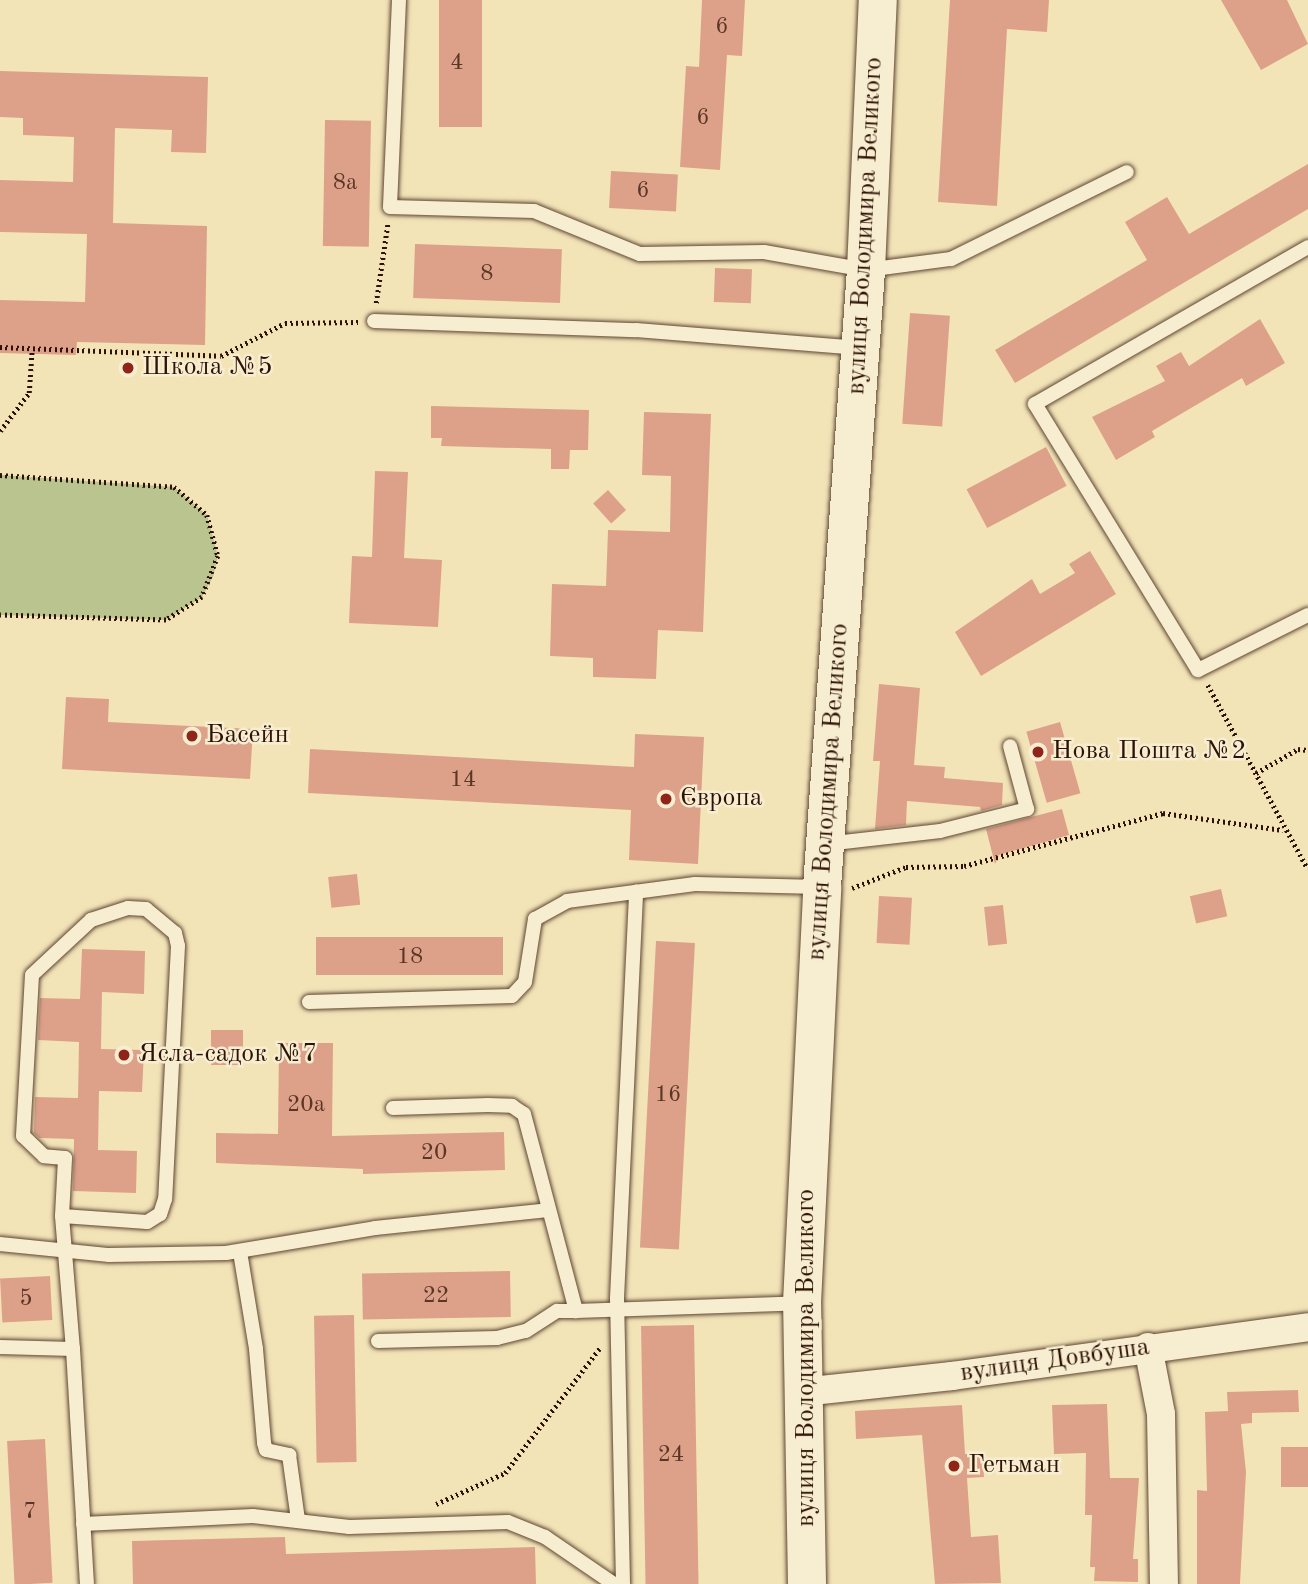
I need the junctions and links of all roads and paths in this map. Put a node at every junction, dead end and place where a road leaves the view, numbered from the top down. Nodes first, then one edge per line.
1 (399, 0) edge
2 (878, 0) edge
3 (1127, 172) dead end
4 (390, 207) junction
5 (1308, 247) edge
6 (866, 270) junction
7 (373, 321) junction
8 (0, 347) edge
9 (860, 348) junction
10 (32, 349) junction
11 (0, 431) edge
12 (0, 475) edge
13 (0, 615) edge
14 (1308, 615) edge
15 (1198, 670) junction
16 (1010, 746) dead end
17 (1308, 750) edge
18 (1256, 773) junction
19 (1283, 830) junction
20 (825, 844) junction
21 (1308, 869) edge
22 (835, 888) junction
23 (636, 891) junction
24 (309, 1002) dead end
25 (393, 1108) dead end
26 (548, 1210) junction
27 (62, 1216) junction
28 (0, 1244) edge
29 (65, 1252) junction
30 (240, 1252) junction
31 (802, 1303) junction
32 (576, 1311) junction
33 (617, 1319) junction
34 (1308, 1327) edge
35 (378, 1340) dead end
36 (0, 1347) edge
37 (1148, 1347) junction
38 (74, 1349) junction
39 (802, 1392) junction
40 (298, 1520) junction
41 (83, 1524) junction
42 (415, 1524) junction
43 (87, 1584) edge
44 (614, 1584) edge
45 (623, 1584) edge
46 (807, 1584) edge
47 (1164, 1584) edge

1 - 4 lane
2 - 6 main road, вулиця Володимира Великого
3 - 6 lane
4 - 6 lane
4 - 7 path
5 - 15 lane
6 - 9 main road, вулиця Володимира Великого
7 - 9 lane
7 - 10 path
8 - 10 path
9 - 20 main road, вулиця Володимира Великого
10 - 11 path
12 - 13 path
14 - 15 lane
15 - 18 path
16 - 20 lane
17 - 18 path
18 - 19 path
19 - 21 path
19 - 22 path
20 - 22 main road, вулиця Володимира Великого
22 - 23 lane
22 - 31 main road, вулиця Володимира Великого
23 - 24 lane
23 - 33 lane
25 - 26 lane
26 - 30 lane
26 - 32 lane
27 - 27 lane
27 - 29 lane
28 - 29 lane
29 - 30 lane
29 - 38 lane
30 - 40 lane
31 - 33 lane
31 - 39 main road, вулиця Володимира Великого
32 - 33 lane
32 - 35 lane
33 - 42 path
33 - 45 lane
34 - 37 street, вулиця Довбуша
36 - 38 lane
37 - 39 street, вулиця Довбуша
37 - 47 street
38 - 41 lane
39 - 46 main road, вулиця Володимира Великого
40 - 41 lane
40 - 42 lane
41 - 43 lane
42 - 44 lane

